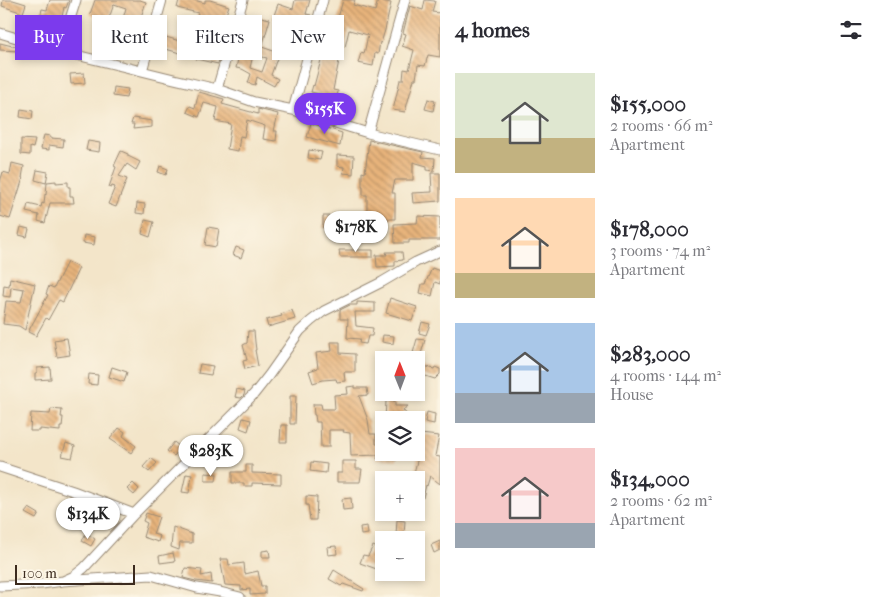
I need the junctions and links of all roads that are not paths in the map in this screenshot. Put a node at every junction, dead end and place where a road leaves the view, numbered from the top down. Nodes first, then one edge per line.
1 (76, 0) edge
2 (162, 0) edge
3 (243, 0) edge
4 (323, 0) edge
5 (405, 0) edge
6 (71, 15) edge
7 (0, 33) edge
8 (15, 37) edge
9 (82, 55) edge
10 (142, 70) junction
11 (218, 89) junction
12 (293, 110) junction
13 (368, 133) junction
14 (440, 150) edge
15 (440, 251) edge
16 (0, 467) edge
17 (134, 514) junction
18 (63, 581) junction
19 (0, 586) edge
20 (240, 597) edge

1 - 6 street
2 - 10 street
3 - 11 street
4 - 12 street
5 - 13 street
7 - 8 street
9 - 10 street
10 - 11 street
11 - 12 street
12 - 13 street
13 - 14 street
15 - 17 street
16 - 17 street
17 - 18 street
18 - 19 street
18 - 20 street

